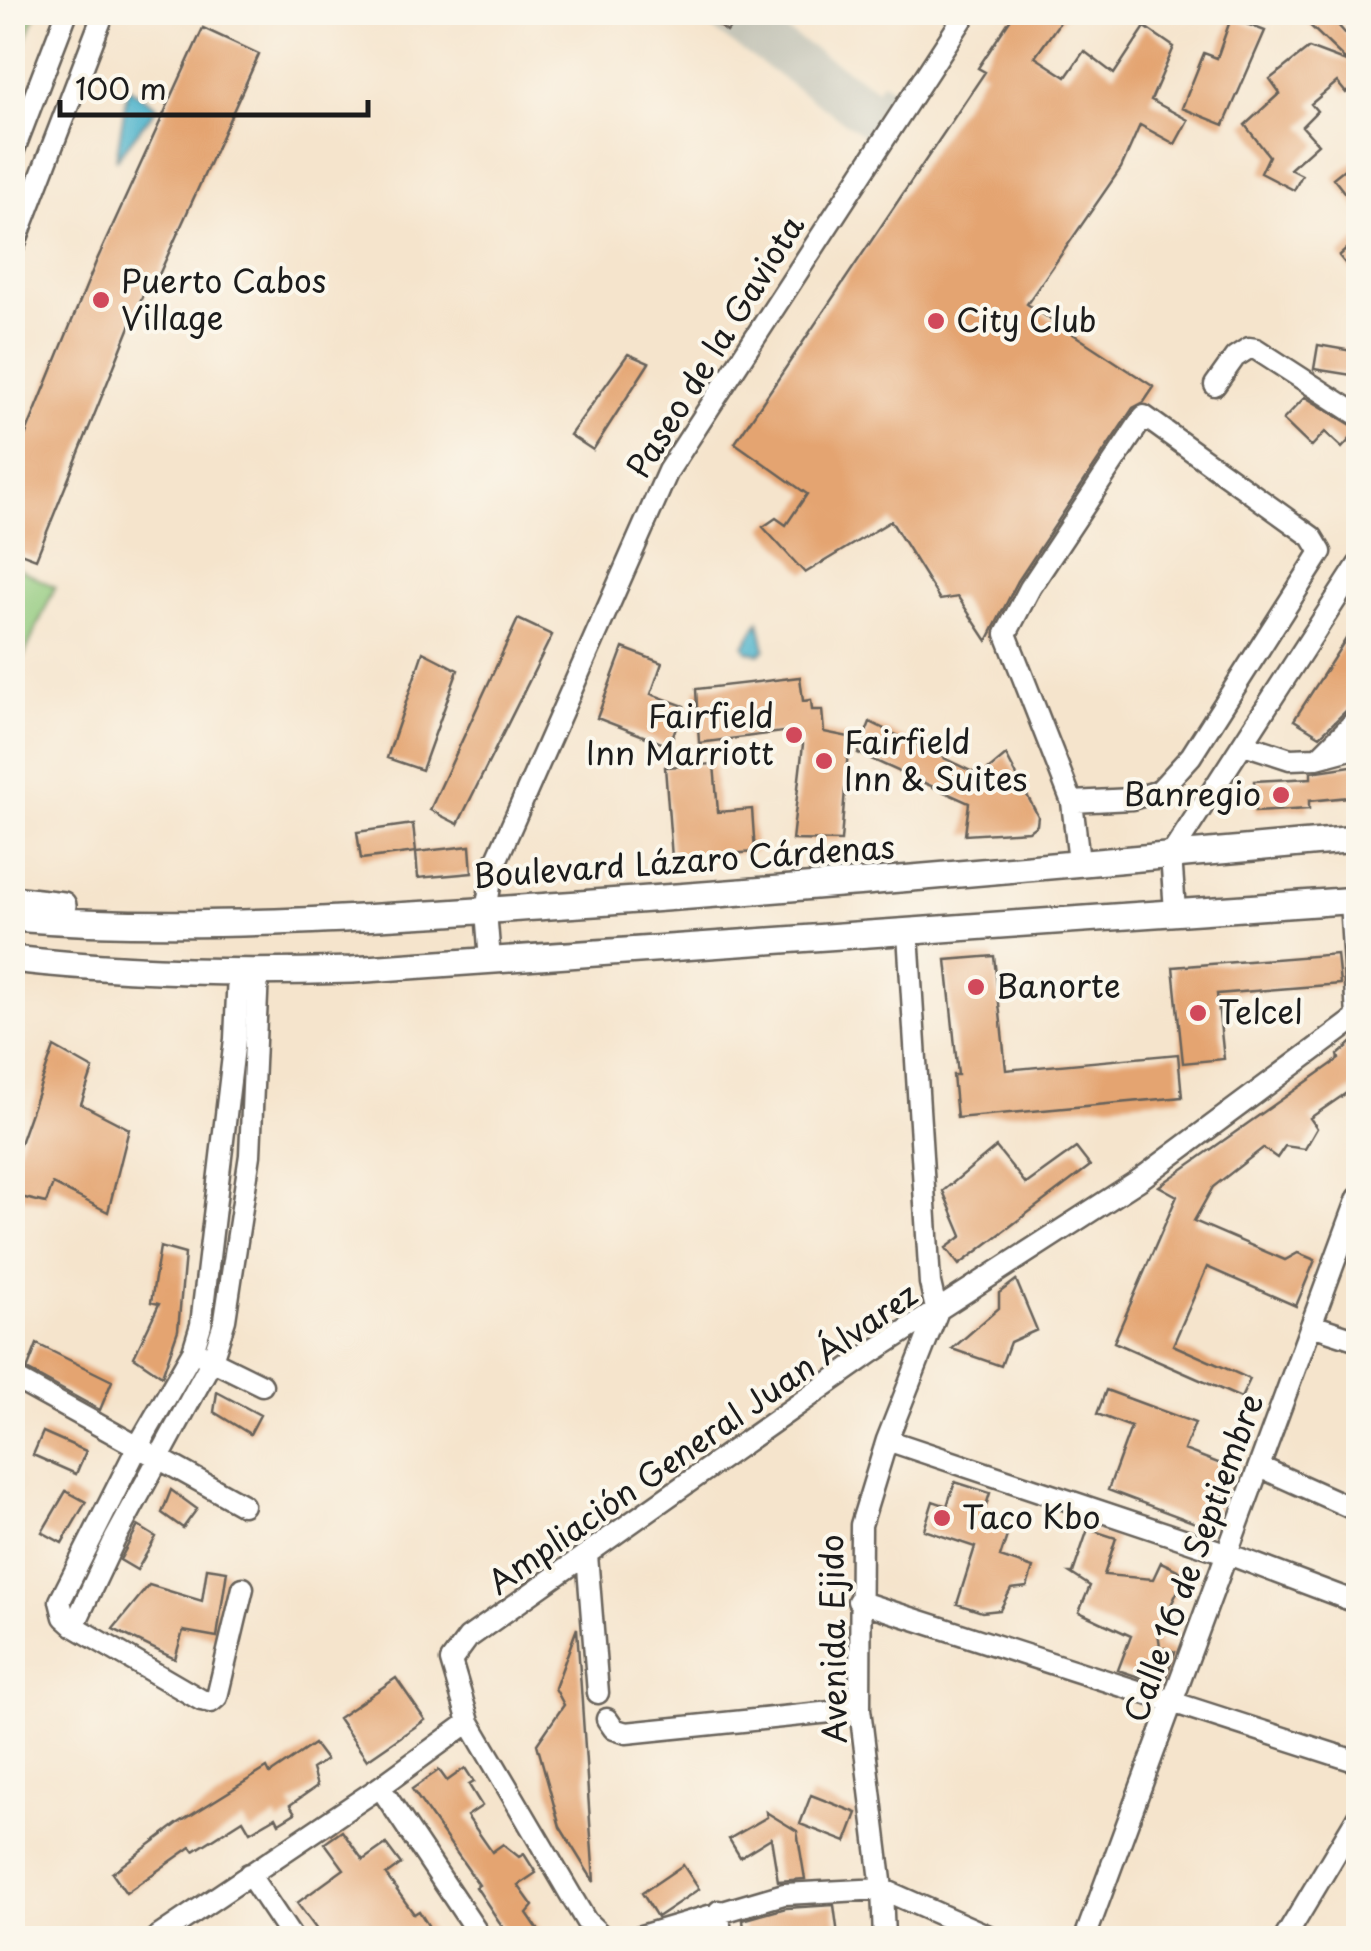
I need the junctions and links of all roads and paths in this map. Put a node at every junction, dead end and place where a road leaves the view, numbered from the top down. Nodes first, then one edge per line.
1 (67, 12) edge
2 (104, 12) edge
3 (966, 12) edge
4 (12, 155) edge
5 (12, 251) edge
6 (1215, 385) dead end
7 (1358, 415) edge
8 (1358, 565) edge
9 (1302, 587) junction
10 (1329, 610) junction
11 (1273, 628) junction
12 (1298, 656) junction
13 (1358, 718) edge
14 (1244, 744) junction
15 (1358, 747) edge
16 (1317, 758) junction
17 (1072, 802) junction
18 (1358, 839) edge
19 (1171, 855) junction
20 (1079, 862) junction
21 (12, 899) edge
22 (1354, 900) edge
23 (486, 910) junction
24 (1175, 911) junction
25 (12, 918) edge
26 (252, 922) junction
27 (908, 933) junction
28 (12, 959) edge
29 (490, 960) junction
30 (248, 973) junction
31 (1358, 1017) edge
32 (1358, 1198) edge
33 (937, 1313) junction
34 (1312, 1325) junction
35 (1358, 1340) edge
36 (202, 1356) junction
37 (12, 1377) edge
38 (262, 1385) dead end
39 (886, 1440) junction
40 (138, 1446) junction
41 (160, 1457) junction
42 (1260, 1467) junction
43 (243, 1504) dead end
44 (1358, 1511) edge
45 (1228, 1554) junction
46 (587, 1555) junction
47 (244, 1588) dead end
48 (858, 1600) junction
49 (1358, 1604) edge
50 (74, 1626) junction
51 (598, 1693) dead end
52 (1174, 1700) junction
53 (860, 1708) junction
54 (607, 1718) dead end
55 (469, 1722) junction
56 (1358, 1762) edge
57 (380, 1788) junction
58 (1358, 1816) edge
59 (248, 1874) junction
60 (882, 1890) junction
61 (719, 1911) junction
62 (156, 1938) edge
63 (292, 1938) edge
64 (482, 1938) edge
65 (604, 1938) edge
66 (634, 1938) edge
67 (721, 1938) edge
68 (884, 1938) edge
69 (993, 1938) edge
70 (1085, 1938) edge
71 (1285, 1938) edge

1 - 4 street
2 - 5 street
3 - 23 street, Paseo de la Gaviota
6 - 7 street
8 - 10 street
9 - 10 street
9 - 11 street
9 - 17 street
10 - 12 street
11 - 12 street
11 - 17 street
12 - 14 street
13 - 16 street
14 - 16 street
14 - 19 street
15 - 16 street
17 - 20 street
18 - 19 main road, Boulevard Lázaro Cárdenas
19 - 20 main road, Boulevard Lázaro Cárdenas
19 - 24 street
20 - 23 main road, Boulevard Lázaro Cárdenas
21 - 26 main road
22 - 24 main road
22 - 31 street
23 - 26 main road, Boulevard Lázaro Cárdenas
23 - 29 street, Paseo de la Gaviota
24 - 27 main road
25 - 26 main road, Boulevard Lázaro Cárdenas
27 - 29 main road
27 - 33 street
28 - 30 main road
29 - 30 main road
30 - 36 street
31 - 33 street, Ampliación General Juan Álvarez
32 - 34 street, Calle 16 de Septiembre
33 - 39 street, Avenida Ejido
33 - 46 street, Ampliación General Juan Álvarez
34 - 35 street
34 - 42 street, Calle 16 de Septiembre
36 - 38 street
36 - 40 street
36 - 41 street
37 - 40 street
39 - 45 street
39 - 48 street, Avenida Ejido
40 - 41 street
40 - 50 street
41 - 43 street
41 - 50 street
42 - 44 street
42 - 45 street, Calle 16 de Septiembre
45 - 49 street
45 - 52 street, Calle 16 de Septiembre
46 - 51 street
46 - 55 street, Ampliación General Juan Álvarez
47 - 50 street
48 - 52 street
48 - 53 street, Avenida Ejido
52 - 56 street
52 - 70 street, Calle 16 de Septiembre
53 - 54 street
53 - 60 street, Avenida Ejido
55 - 57 street
55 - 65 street
57 - 59 street
57 - 64 street
58 - 71 street
59 - 62 street
59 - 63 street
60 - 61 street
60 - 68 street, Avenida Ejido
60 - 69 street
61 - 66 street
61 - 67 street

